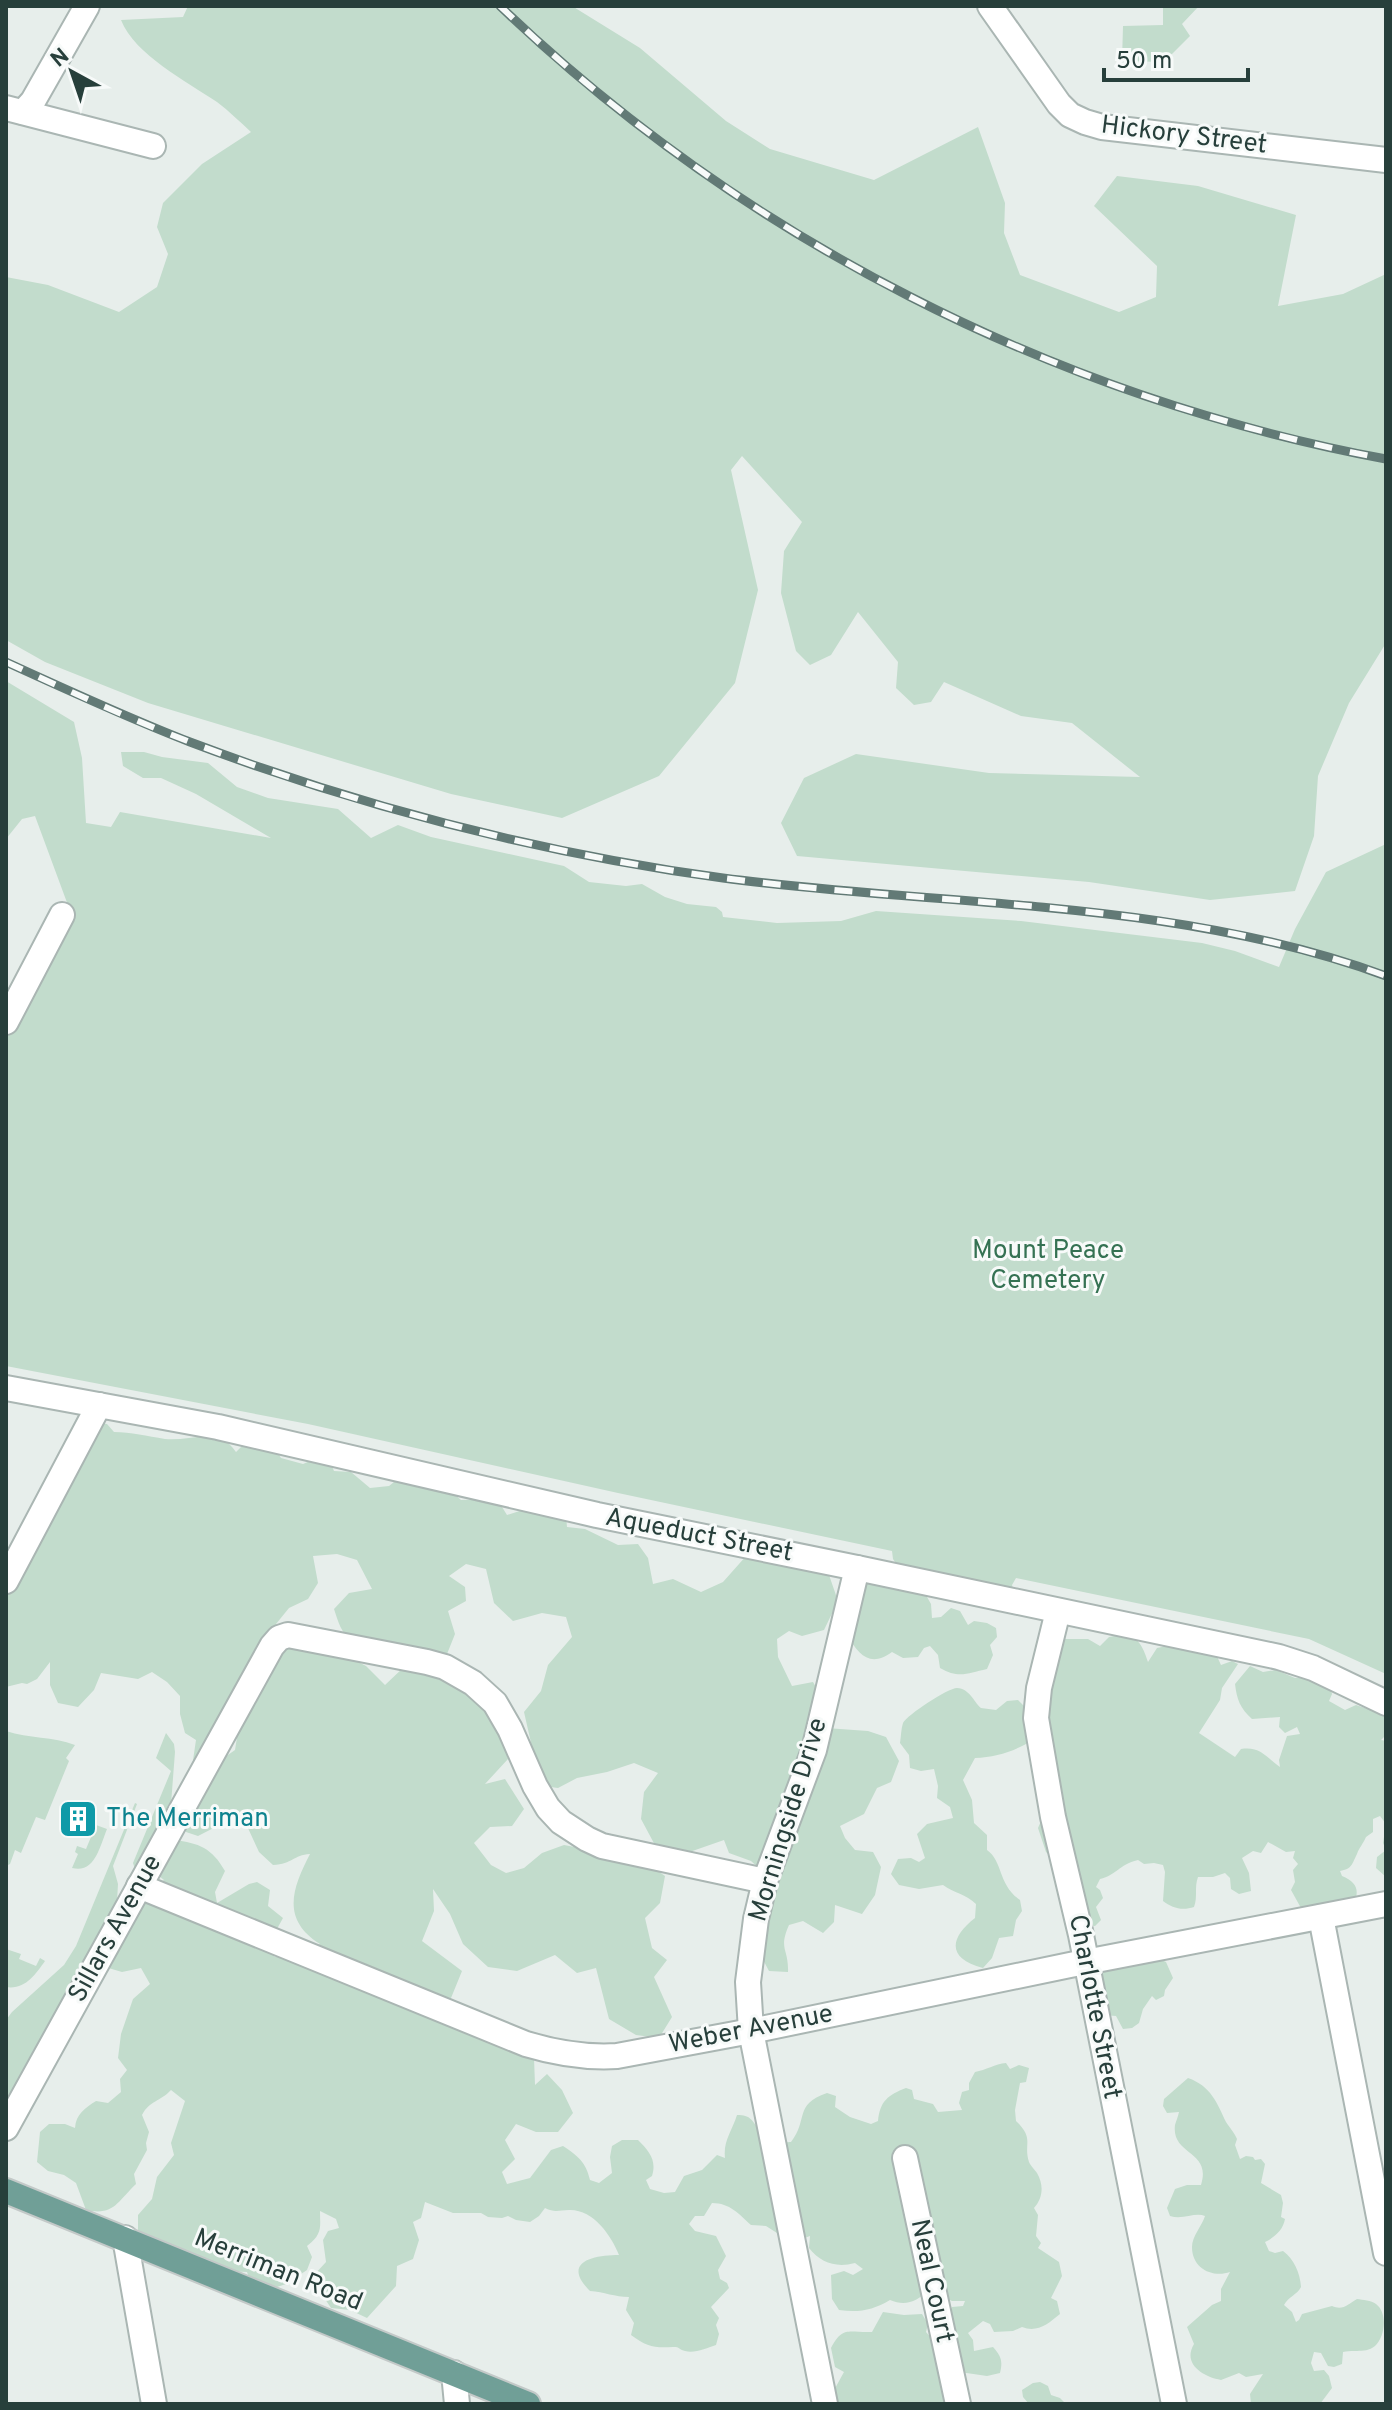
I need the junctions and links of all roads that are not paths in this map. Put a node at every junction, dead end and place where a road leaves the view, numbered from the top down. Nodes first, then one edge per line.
1 (87, 6) edge
2 (990, 6) edge
3 (14, 110) edge
4 (153, 146) dead end
5 (1386, 160) edge
6 (62, 915) dead end
7 (6, 1022) edge
8 (6, 1388) edge
9 (99, 1405) junction
10 (857, 1568) junction
11 (6, 1581) edge
12 (1058, 1611) junction
13 (1386, 1703) edge
14 (765, 1881) junction
15 (139, 1886) junction
16 (1386, 1904) edge
17 (1321, 1917) junction
18 (1085, 1962) junction
19 (751, 2031) junction
20 (6, 2128) edge
21 (905, 2158) dead end
22 (6, 2191) edge
23 (1383, 2226) edge
24 (125, 2238) junction
25 (1386, 2253) edge
26 (454, 2373) junction
27 (154, 2404) edge
28 (457, 2404) edge
29 (528, 2404) edge
30 (825, 2404) edge
31 (958, 2404) edge
32 (1174, 2404) edge

1 - 3 street
2 - 5 street, Hickory Street
3 - 4 street
6 - 7 street
8 - 9 street, Aqueduct Street
9 - 10 street, Aqueduct Street
9 - 11 street
10 - 12 street, Aqueduct Street
10 - 14 street, Morningside Drive
12 - 13 street, Aqueduct Street
12 - 18 street, Charlotte Street
14 - 15 street, Sillars Avenue
14 - 19 street, Morningside Drive
15 - 19 street, Weber Avenue
15 - 20 street, Sillars Avenue
16 - 17 street, Weber Avenue
17 - 18 street, Weber Avenue
17 - 23 street
18 - 19 street, Weber Avenue
18 - 32 street, Charlotte Street
19 - 30 street, Morningside Drive
21 - 31 street, Neal Court
22 - 24 main road, Merriman Road
23 - 25 street
24 - 26 main road, Merriman Road
24 - 27 street
26 - 28 street
26 - 29 main road, Merriman Road

